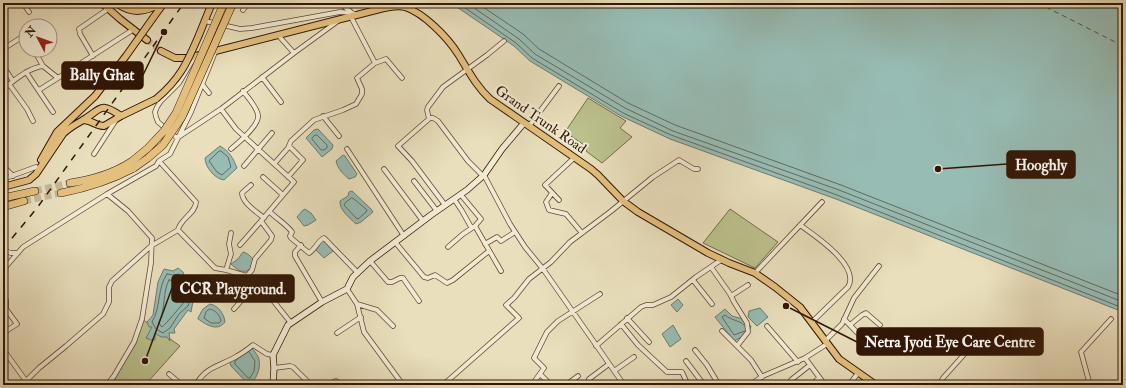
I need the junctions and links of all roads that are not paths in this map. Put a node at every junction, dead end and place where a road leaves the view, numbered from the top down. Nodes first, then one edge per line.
1 (23, 3) edge
2 (102, 3) edge
3 (116, 3) edge
4 (164, 3) edge
5 (212, 3) edge
6 (224, 3) edge
7 (233, 3) edge
8 (248, 3) edge
9 (340, 3) edge
10 (405, 3) edge
11 (108, 9) junction
12 (243, 10) dead end
13 (29, 12) dead end
14 (419, 14) junction
15 (353, 15) junction
16 (205, 20) junction
17 (340, 20) junction
18 (134, 29) junction
19 (278, 35) junction
20 (18, 40) edge
21 (147, 40) tunnel mouth
22 (504, 41) dead end
23 (3, 49) edge
24 (216, 50) junction
25 (161, 51) tunnel mouth
26 (294, 53) junction
27 (93, 56) junction
28 (195, 56) junction
29 (38, 58) edge
30 (375, 63) junction
31 (3, 66) edge
32 (43, 66) junction
33 (467, 70) junction
34 (26, 72) junction
35 (262, 77) junction
36 (58, 78) junction
37 (402, 78) dead end
38 (11, 82) junction
39 (202, 84) junction
40 (559, 86) dead end
41 (3, 89) edge
42 (39, 90) junction
43 (243, 92) junction
44 (209, 93) dead end
45 (281, 102) dead end
46 (221, 109) junction
47 (53, 112) dead end
48 (323, 116) junction
49 (119, 117) junction
50 (429, 119) junction
51 (83, 120) junction
52 (33, 121) dead end
53 (526, 125) junction
54 (272, 133) dead end
55 (339, 136) dead end
56 (245, 137) junction
57 (177, 138) junction
58 (289, 146) junction
59 (231, 149) dead end
60 (347, 149) dead end
61 (259, 150) junction
62 (94, 154) dead end
63 (574, 158) junction
64 (43, 159) junction
65 (159, 162) junction
66 (274, 164) junction
67 (132, 165) junction
68 (3, 166) edge
69 (244, 166) dead end
70 (36, 168) junction
71 (384, 169) dead end
72 (698, 169) dead end
73 (484, 175) junction
74 (13, 176) junction
75 (288, 176) junction
76 (264, 177) dead end
77 (3, 180) edge
78 (24, 181) junction
79 (414, 181) dead end
80 (70, 183) tunnel mouth
81 (251, 185) dead end
82 (3, 187) edge
83 (35, 191) tunnel mouth
84 (61, 193) tunnel mouth
85 (552, 193) junction
86 (107, 194) junction
87 (283, 195) junction
88 (460, 195) junction
89 (3, 198) edge
90 (454, 199) junction
91 (559, 200) dead end
92 (24, 201) tunnel mouth
93 (623, 201) junction
94 (822, 202) dead end
95 (445, 205) junction
96 (3, 207) edge
97 (437, 211) junction
98 (270, 212) junction
99 (263, 219) junction
100 (424, 221) junction
101 (800, 225) junction
102 (473, 227) junction
103 (178, 230) junction
104 (515, 232) junction
105 (582, 233) junction
106 (231, 234) dead end
107 (404, 236) junction
108 (395, 242) junction
109 (486, 244) junction
110 (240, 245) dead end
111 (301, 245) junction
112 (152, 246) junction
113 (448, 248) dead end
114 (5, 251) dead end
115 (489, 251) junction
116 (18, 253) junction
117 (721, 260) junction
118 (370, 261) junction
119 (879, 266) dead end
120 (711, 267) junction
121 (543, 269) junction
122 (3, 270) edge
123 (226, 270) junction
124 (501, 271) dead end
125 (358, 273) junction
126 (755, 273) junction
127 (247, 276) junction
128 (693, 280) junction
129 (256, 284) junction
130 (748, 285) dead end
131 (347, 289) junction
132 (3, 294) edge
133 (600, 294) dead end
134 (731, 296) junction
135 (419, 301) dead end
136 (322, 302) junction
137 (357, 304) junction
138 (712, 304) dead end
139 (234, 309) dead end
140 (574, 312) junction
141 (361, 317) junction
142 (628, 318) junction
143 (844, 319) junction
144 (1110, 319) dead end
145 (812, 322) junction
146 (291, 323) junction
147 (621, 324) junction
148 (850, 325) junction
149 (880, 325) dead end
150 (393, 326) dead end
151 (767, 326) dead end
152 (722, 331) dead end
153 (3, 333) edge
154 (337, 333) dead end
155 (649, 342) dead end
156 (826, 343) junction
157 (596, 346) junction
158 (737, 346) junction
159 (3, 349) edge
160 (873, 349) dead end
161 (969, 349) dead end
162 (695, 350) dead end
163 (273, 355) junction
164 (634, 357) dead end
165 (805, 358) junction
166 (686, 360) dead end
167 (798, 362) junction
168 (609, 364) junction
169 (810, 365) junction
170 (274, 368) junction
171 (614, 371) junction
172 (858, 373) junction
173 (169, 374) dead end
174 (540, 374) junction
175 (578, 376) dead end
176 (762, 377) junction
177 (819, 378) junction
178 (589, 379) dead end
179 (757, 380) junction
180 (26, 381) junction
181 (1123, 382) edge
182 (401, 383) edge
183 (31, 385) edge
184 (108, 385) edge
185 (182, 385) edge
186 (198, 385) edge
187 (273, 385) edge
188 (311, 385) edge
189 (327, 385) edge
190 (341, 385) edge
191 (396, 385) edge
192 (443, 385) edge
193 (532, 385) edge
194 (551, 385) edge
195 (566, 385) edge
196 (624, 385) edge
197 (688, 385) edge
198 (704, 385) edge
199 (719, 385) edge
200 (750, 385) edge
201 (760, 385) edge
202 (791, 385) edge
203 (811, 385) edge
204 (825, 385) edge
205 (849, 385) edge
206 (876, 385) edge
207 (939, 385) edge
208 (1090, 385) edge
209 (1120, 385) edge

1 - 13 street
2 - 11 main road
3 - 4 main road
4 - 64 main road, bridge
5 - 16 main road
6 - 67 highway, bridge
7 - 67 highway, bridge
8 - 12 street
9 - 15 street
10 - 14 street
11 - 18 main road
11 - 27 street
14 - 15 main road, Grand Trunk Road
14 - 33 main road, Grand Trunk Road
15 - 16 street
15 - 17 main road, Grand Trunk Road
15 - 30 street
16 - 49 main road, bridge
17 - 19 main road, Grand Trunk Road
17 - 26 street
18 - 21 main road
18 - 27 street
19 - 24 main road, Grand Trunk Road
19 - 26 street
20 - 23 street
22 - 33 street
24 - 28 main road, Grand Trunk Road
24 - 39 street
25 - 28 main road, Grand Trunk Road
26 - 35 street
27 - 36 street
28 - 57 street
29 - 32 street
30 - 37 street
30 - 48 street
31 - 38 street
32 - 34 street
32 - 36 street
33 - 50 street
33 - 53 main road, Grand Trunk Road
34 - 38 street
34 - 42 street
35 - 43 street
35 - 45 street
36 - 42 street
38 - 41 street
38 - 52 street
39 - 44 street
39 - 57 street
40 - 53 street
42 - 47 street
43 - 46 street
43 - 56 street
46 - 56 street
46 - 57 street
48 - 55 street
48 - 58 street
49 - 51 main road
49 - 51 main road
49 - 62 street
50 - 73 street
50 - 95 street
51 - 64 main road
53 - 63 main road, Grand Trunk Road
53 - 73 street
54 - 61 street
56 - 59 street
56 - 61 street
57 - 65 street
58 - 66 street
58 - 75 street
60 - 107 street
61 - 66 street
61 - 69 street
63 - 85 street
63 - 93 main road, Grand Trunk Road
64 - 70 main road
64 - 78 main road
65 - 86 street
65 - 103 street
66 - 75 street
67 - 80 highway
67 - 84 highway
68 - 74 street
70 - 74 street
70 - 78 main road
71 - 100 street
72 - 93 street
73 - 88 street
73 - 104 street
74 - 77 street
75 - 87 street
76 - 87 street
78 - 82 main road
79 - 97 street
81 - 99 street
83 - 89 highway
85 - 91 street
85 - 105 street
86 - 112 street
86 - 116 street
87 - 98 street
88 - 90 street
88 - 102 street
90 - 95 street
90 - 102 street
92 - 96 highway
93 - 105 street
93 - 117 main road, Grand Trunk Road
94 - 101 street
95 - 97 street
97 - 100 street
98 - 99 street
98 - 111 street
99 - 110 street
99 - 127 street
100 - 107 street
101 - 126 street
101 - 145 street
102 - 109 street
102 - 113 street
103 - 112 street
103 - 123 street
104 - 109 street
104 - 121 street
105 - 121 street
106 - 123 street
107 - 108 street
108 - 115 street
108 - 118 street
109 - 115 street
111 - 125 street
111 - 136 street
112 - 180 street
112 - 184 street
114 - 116 street
115 - 124 street
116 - 122 street
117 - 120 street
117 - 126 main road, Grand Trunk Road
118 - 125 street
118 - 135 street
119 - 143 street
120 - 128 street
120 - 134 street
121 - 140 street
121 - 192 street
123 - 127 street
125 - 131 street
126 - 145 main road, Grand Trunk Road
127 - 129 street
128 - 138 street
128 - 142 street
129 - 139 street
129 - 146 street
130 - 134 street
131 - 136 street
131 - 137 street
132 - 153 street
133 - 140 street
134 - 158 street
136 - 146 street
137 - 141 street
137 - 150 street
140 - 157 street
140 - 174 street
141 - 154 street
141 - 182 street
142 - 147 street
142 - 155 street
143 - 148 street
143 - 156 street
144 - 208 street
145 - 156 main road, Grand Trunk Road
146 - 163 street
147 - 157 street
147 - 197 street
148 - 149 street
148 - 160 street
151 - 167 street
152 - 158 street
156 - 165 street
156 - 172 main road, Grand Trunk Road
157 - 168 street
158 - 176 street
159 - 180 street
161 - 207 street
162 - 199 street
163 - 170 street
163 - 186 street
164 - 171 street
165 - 167 street
165 - 169 street
166 - 198 street
167 - 176 street
168 - 171 street
168 - 178 street
169 - 177 street
169 - 202 street
170 - 187 street
170 - 188 street
171 - 196 street
172 - 205 street
172 - 206 main road, Grand Trunk Road
173 - 185 street
174 - 193 street
174 - 194 street
175 - 195 street
176 - 179 street
177 - 203 street
177 - 204 street
179 - 200 street
179 - 201 street
180 - 183 street
181 - 209 street
182 - 191 street
189 - 190 street

